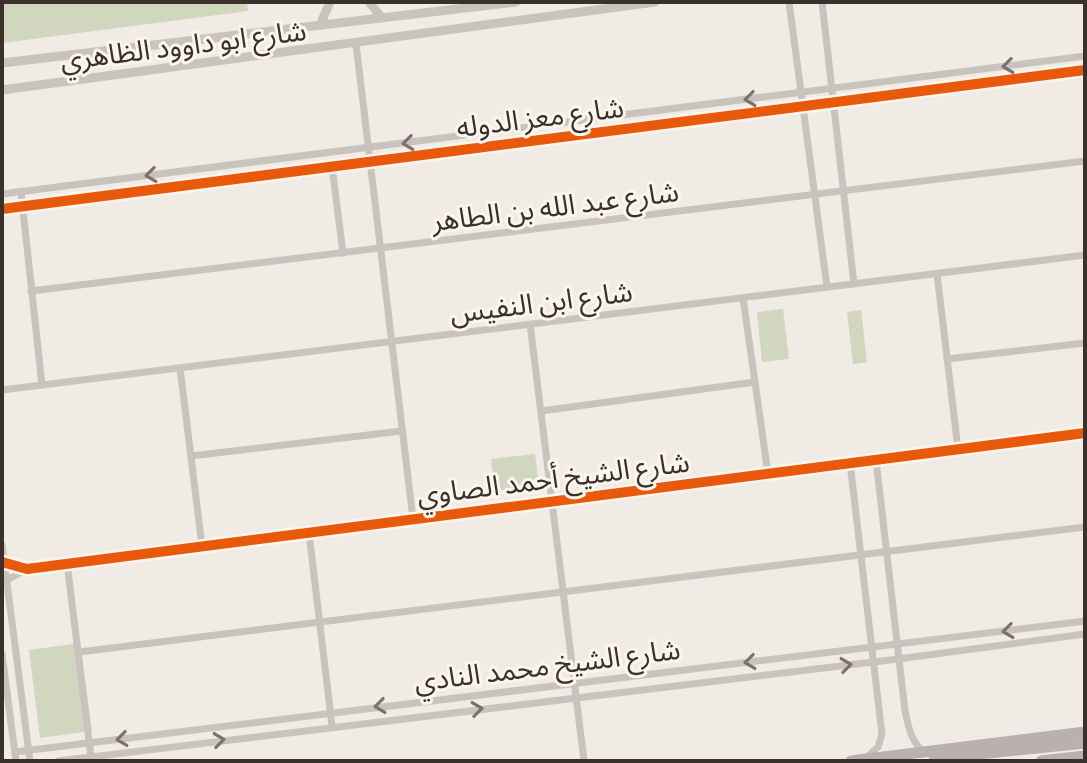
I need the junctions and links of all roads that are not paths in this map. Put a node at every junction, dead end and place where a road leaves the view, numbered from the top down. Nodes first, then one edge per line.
1 (330, 2) edge
2 (369, 2) edge
3 (516, 2) edge
4 (522, 2) edge
5 (655, 2) edge
6 (789, 2) edge
7 (822, 2) edge
8 (501, 4) junction
9 (382, 18) junction
10 (527, 19) junction
11 (503, 22) junction
12 (320, 25) junction
13 (356, 44) junction
14 (1085, 56) edge
15 (2, 63) edge
16 (1085, 70) edge
17 (832, 89) junction
18 (2, 90) edge
19 (801, 93) junction
20 (834, 102) junction
21 (803, 106) junction
22 (368, 148) junction
23 (1085, 161) edge
24 (370, 162) junction
25 (332, 167) junction
26 (844, 191) junction
27 (21, 192) junction
28 (2, 194) edge
29 (815, 195) junction
30 (23, 206) junction
31 (2, 209) edge
32 (380, 249) junction
33 (343, 253) junction
34 (1085, 255) edge
35 (937, 274) junction
36 (854, 284) junction
37 (827, 287) junction
38 (31, 291) junction
39 (743, 298) junction
40 (530, 324) junction
41 (392, 341) junction
42 (1085, 343) edge
43 (947, 359) junction
44 (180, 368) junction
45 (755, 382) junction
46 (42, 385) junction
47 (2, 390) edge
48 (541, 411) junction
49 (402, 431) junction
50 (1085, 433) edge
51 (958, 449) junction
52 (191, 456) junction
53 (876, 460) junction
54 (850, 463) junction
55 (768, 474) junction
56 (552, 501) junction
57 (413, 519) junction
58 (1085, 527) edge
59 (309, 533) junction
60 (2, 545) edge
61 (202, 546) junction
62 (888, 552) junction
63 (860, 555) junction
64 (3, 562) edge
65 (67, 563) junction
66 (27, 569) junction
67 (4, 581) edge
68 (563, 592) junction
69 (319, 621) junction
70 (1085, 621) edge
71 (1085, 634) edge
72 (897, 645) junction
73 (871, 648) junction
74 (79, 652) junction
75 (2, 654) edge
76 (898, 659) junction
77 (872, 662) junction
78 (575, 684) junction
79 (577, 697) junction
80 (330, 712) junction
81 (332, 726) junction
82 (1085, 732) edge
83 (89, 743) junction
84 (1085, 743) edge
85 (29, 751) junction
86 (925, 752) junction
87 (1085, 756) edge
88 (16, 757) edge
89 (91, 757) junction
90 (865, 759) junction
91 (30, 761) edge
92 (58, 761) edge
93 (584, 761) edge
94 (851, 761) edge
95 (1041, 761) edge

1 - 12 street
2 - 9 street
3 - 8 street, شارع ابو داوود الظاهري
4 - 10 street
5 - 10 street, شارع ابو داوود الظاهري
6 - 19 street
7 - 17 street
8 - 9 street, شارع ابو داوود الظاهري
8 - 11 street
9 - 12 street, شارع ابو داوود الظاهري
10 - 11 street, شارع ابو داوود الظاهري
11 - 13 street, شارع ابو داوود الظاهري
12 - 15 street, شارع ابو داوود الظاهري
13 - 18 street, شارع ابو داوود الظاهري
13 - 22 street
14 -> 17 street, شارع معز الدوله
16 - 20 street, شارع معز الدوله
17 - 19 street, شارع معز الدوله
17 - 20 street
19 - 21 street
19 -> 22 street, شارع معز الدوله
20 - 21 street, شارع معز الدوله
20 - 26 street
21 - 24 street, شارع معز الدوله
21 - 29 street
22 - 24 street
22 -> 27 street, شارع معز الدوله
23 - 26 street, شارع عبد الله بن الطاهر
24 - 25 street, شارع معز الدوله
24 - 32 street
25 - 30 street, شارع معز الدوله
25 - 33 street
26 - 29 street, شارع عبد الله بن الطاهر
26 - 36 street
27 - 28 street, شارع معز الدوله
27 - 30 street
29 - 32 street, شارع عبد الله بن الطاهر
29 - 37 street
30 - 31 street, شارع معز الدوله
30 - 38 street
32 - 33 street, شارع عبد الله بن الطاهر
32 - 41 street
33 - 38 street, شارع عبد الله بن الطاهر
34 - 35 street, شارع ابن النفيس
35 - 36 street, شارع ابن النفيس
35 - 43 street
36 - 37 street, شارع ابن النفيس
37 - 39 street, شارع ابن النفيس
38 - 46 street
39 - 40 street, شارع ابن النفيس
39 - 45 street
40 - 41 street, شارع ابن النفيس
40 - 48 street
41 - 44 street, شارع ابن النفيس
41 - 49 street
42 - 43 street
43 - 51 street
44 - 46 street, شارع ابن النفيس
44 - 52 street
45 - 48 street
45 - 55 street
46 - 47 street, شارع ابن النفيس
48 - 56 street
49 - 52 street
49 - 57 street
50 - 51 street, شارع الشيخ أحمد الصاوي
51 - 53 street, شارع الشيخ أحمد الصاوي
52 - 61 street
53 - 54 street, شارع الشيخ أحمد الصاوي
53 - 62 street
54 - 55 street, شارع الشيخ أحمد الصاوي
54 - 63 street
55 - 56 street, شارع الشيخ أحمد الصاوي
56 - 57 street, شارع الشيخ أحمد الصاوي
56 - 68 street
57 - 59 street, شارع الشيخ أحمد الصاوي
58 - 62 street
59 - 61 street, شارع الشيخ أحمد الصاوي
59 - 69 street
60 - 64 street
61 - 65 street, شارع الشيخ أحمد الصاوي
62 - 63 street
62 - 72 street
63 - 68 street
63 - 73 street
64 - 66 street
64 - 67 street
65 - 66 street, شارع الشيخ أحمد الصاوي
65 - 74 street
66 - 67 street
67 - 85 street
68 - 69 street
68 - 78 street
69 - 74 street
69 - 80 street
70 -> 72 street, شارع الشيخ محمد النادي
71 - 76 street, شارع الشيخ محمد النادي
72 - 73 street, شارع الشيخ محمد النادي
72 - 76 street
73 - 77 street
73 -> 78 street, شارع الشيخ محمد النادي
74 - 83 street
75 - 88 street
76 - 77 street, شارع الشيخ محمد النادي
76 - 86 street
79 -> 77 street, شارع الشيخ محمد النادي
77 - 90 street
78 - 79 street
78 -> 80 street, شارع الشيخ محمد النادي
81 -> 79 street, شارع الشيخ محمد النادي
79 - 93 street
80 - 81 street
80 -> 83 street, شارع الشيخ محمد النادي
89 -> 81 street, شارع الشيخ محمد النادي
82 - 86 main road
83 - 85 street, شارع الشيخ محمد النادي
83 - 89 street
84 - 86 main road
85 - 88 street, شارع الشيخ محمد النادي
85 - 91 street
86 - 90 main road
87 - 95 main road
89 - 92 street, شارع الشيخ محمد النادي
90 - 94 main road

